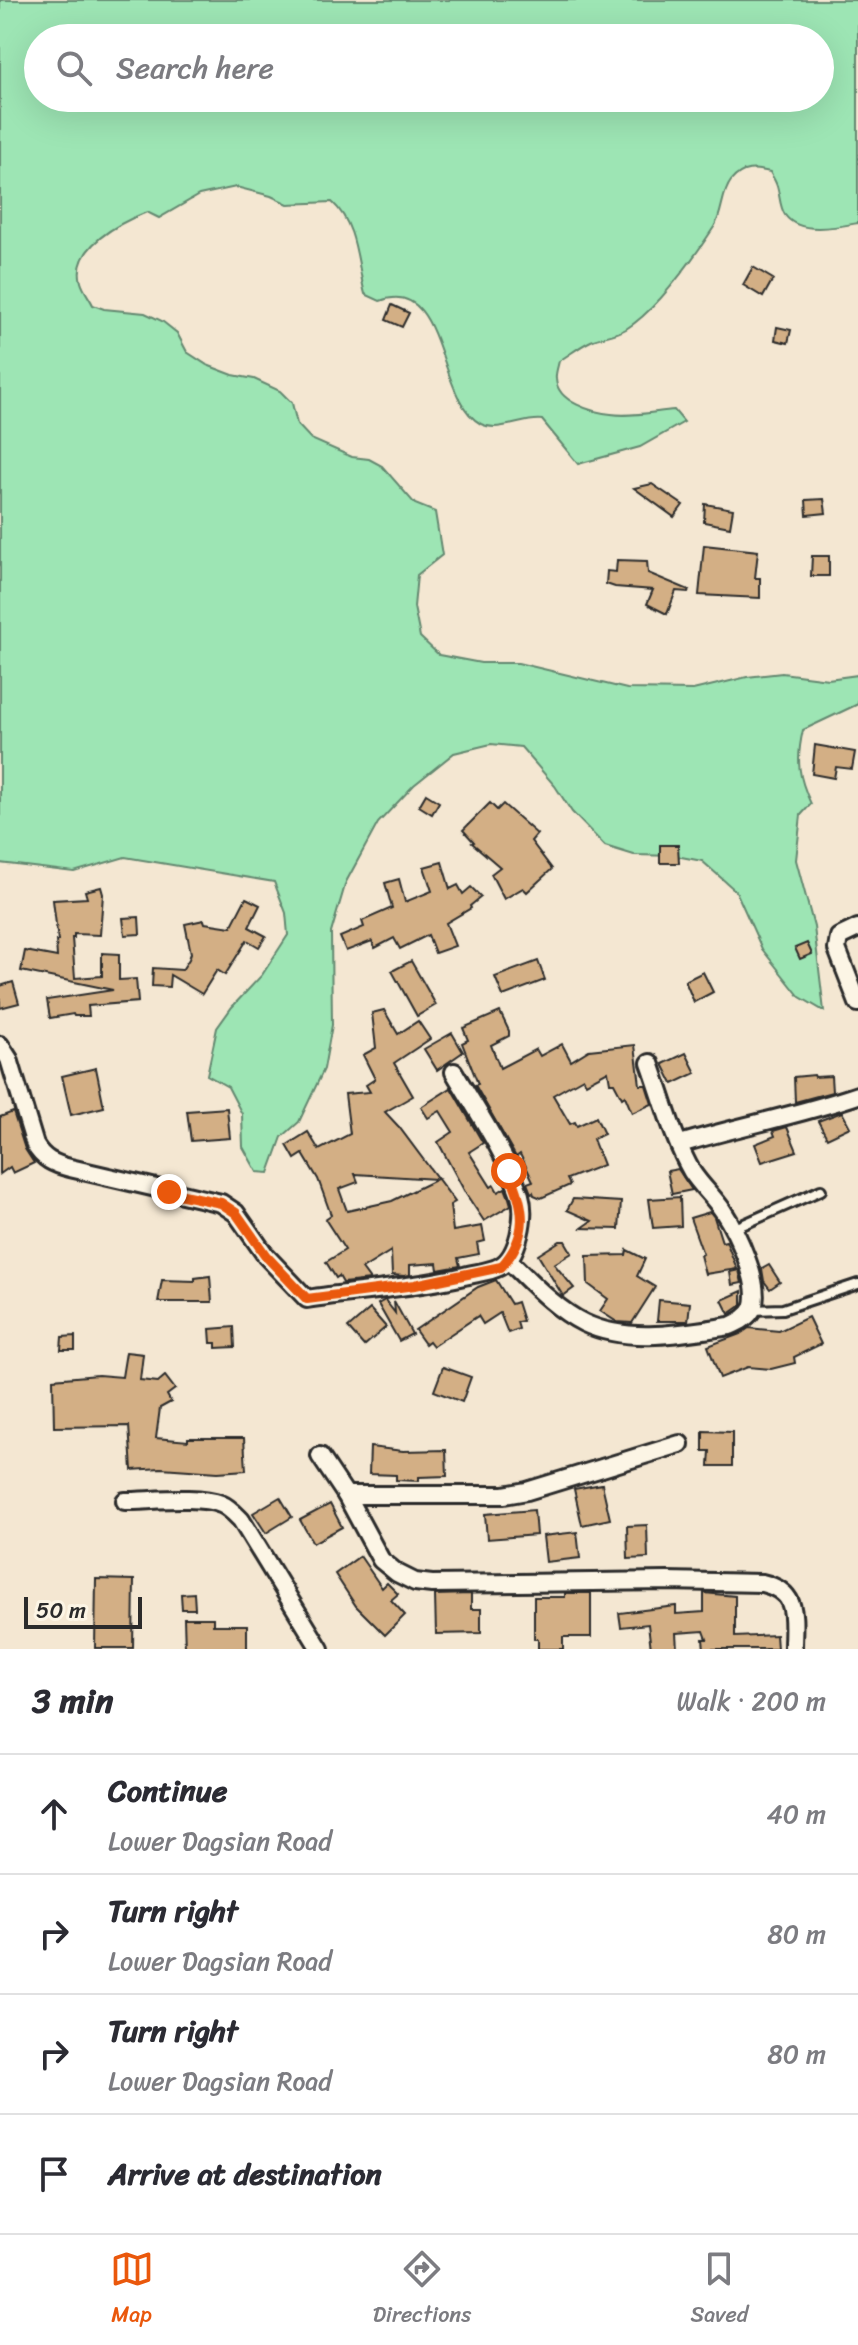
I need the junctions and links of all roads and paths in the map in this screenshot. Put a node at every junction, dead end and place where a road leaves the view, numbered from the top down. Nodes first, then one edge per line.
1 (858, 928) edge
2 (858, 1003) edge
3 (3, 1054) edge
4 (650, 1063) dead end
5 (454, 1072) dead end
6 (858, 1095) edge
7 (680, 1144) junction
8 (821, 1190) dead end
9 (732, 1230) junction
10 (508, 1260) junction
11 (858, 1284) edge
12 (753, 1310) junction
13 (680, 1444) dead end
14 (320, 1456) dead end
15 (346, 1495) junction
16 (125, 1501) dead end
17 (320, 1649) edge
18 (793, 1649) edge

1 - 2 street
3 - 10 street
4 - 7 street
5 - 10 street
6 - 7 street
7 - 9 street
8 - 9 lane
9 - 12 street
10 - 12 street
11 - 12 lane
13 - 15 street
14 - 15 street
15 - 18 street
16 - 17 street

